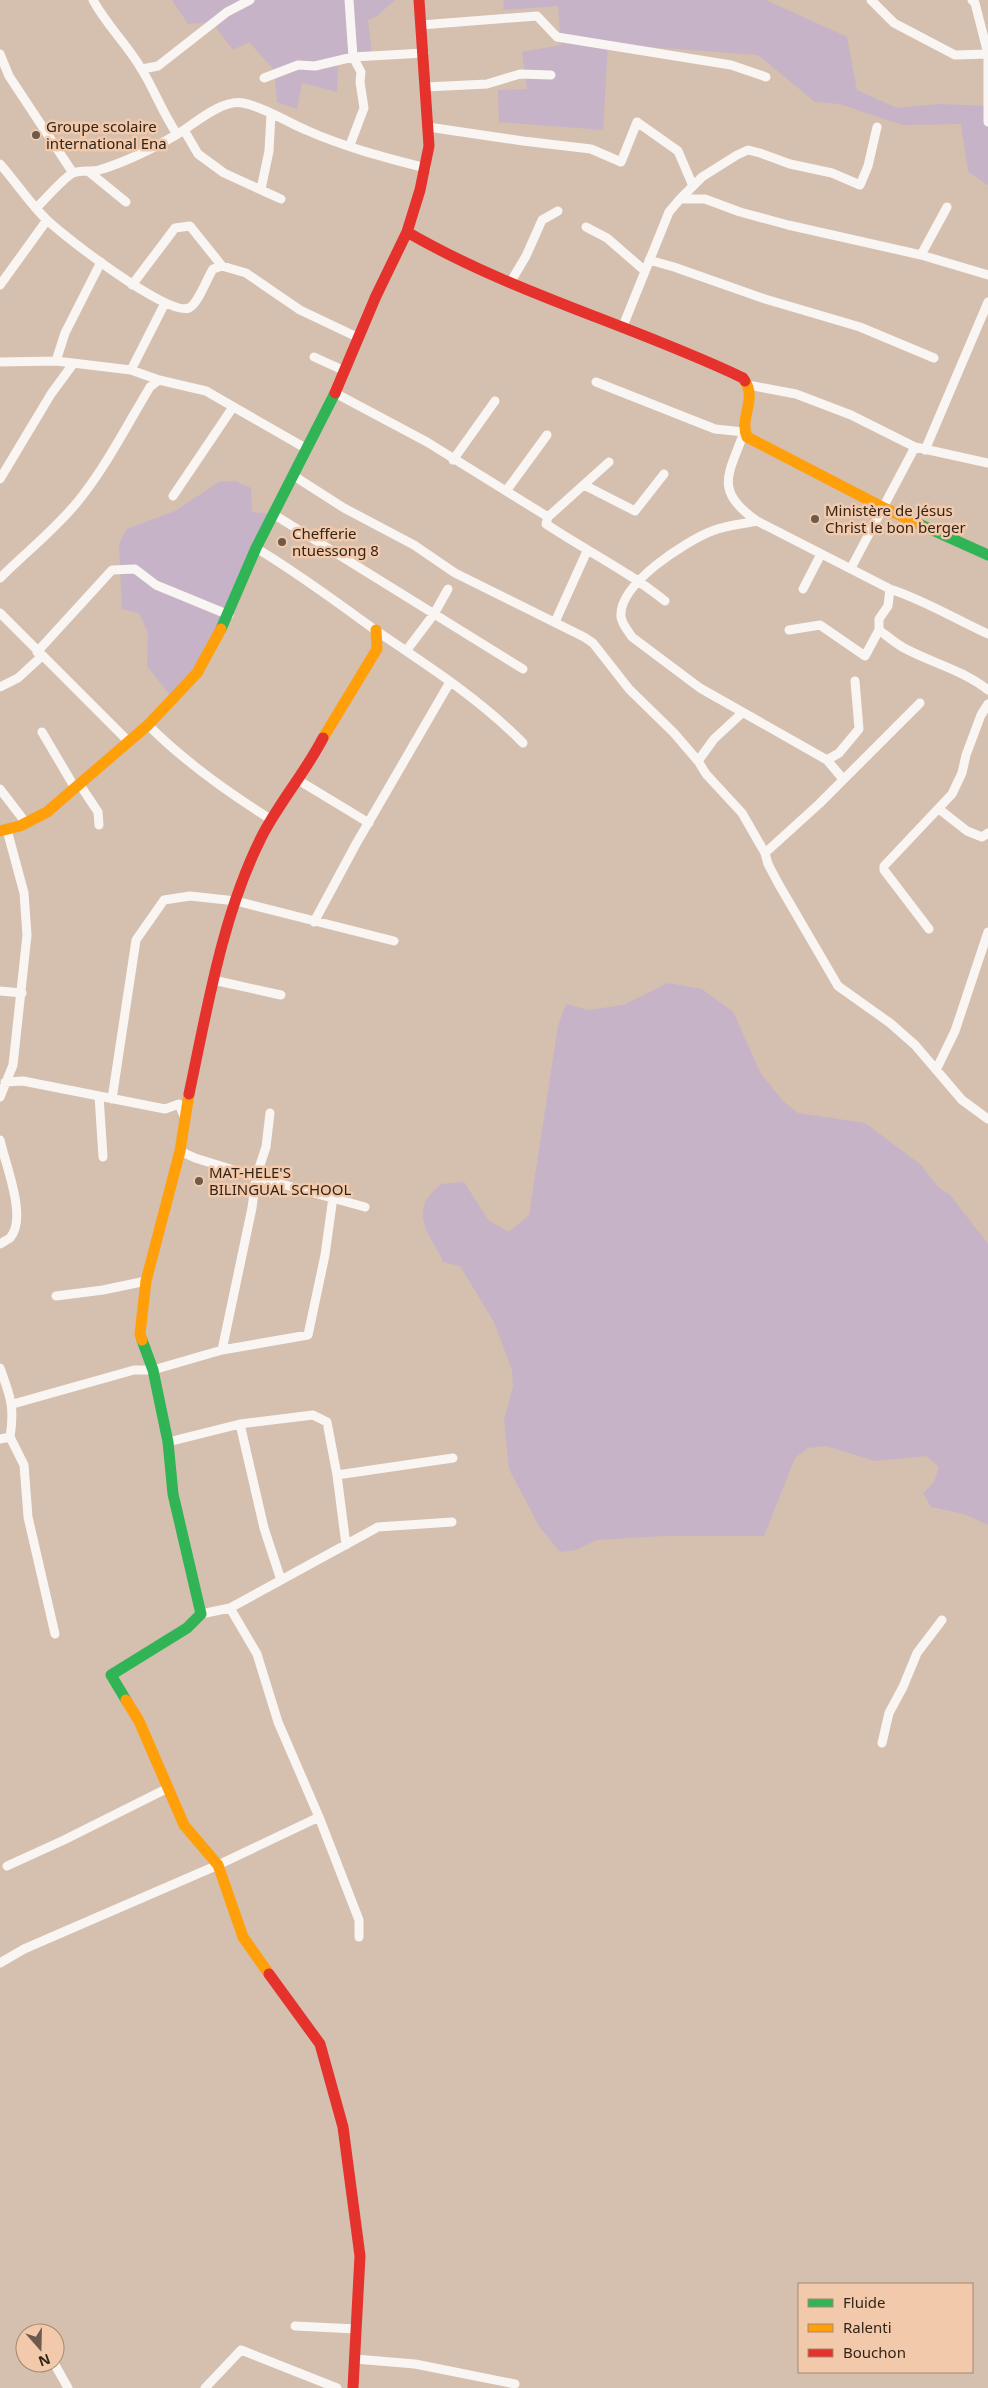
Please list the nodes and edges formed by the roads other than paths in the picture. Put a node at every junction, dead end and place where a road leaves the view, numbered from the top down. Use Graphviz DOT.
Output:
graph roads {
  1 [pos="93,0"];
  2 [pos="250,0"];
  3 [pos="349,0"];
  4 [pos="419,0"];
  5 [pos="871,0"];
  6 [pos="972,0"];
  7 [pos="421,25"];
  8 [pos="0,54"];
  9 [pos="424,54"];
  10 [pos="988,54"];
  11 [pos="353,57"];
  12 [pos="142,69"];
  13 [pos="551,75"];
  14 [pos="766,77"];
  15 [pos="264,78"];
  16 [pos="988,84"];
  17 [pos="426,87"];
  18 [pos="271,114"];
  19 [pos="988,122"];
  20 [pos="428,127"];
  21 [pos="877,127"];
  22 [pos="181,132"];
  23 [pos="350,145"];
  24 [pos="0,164"];
  25 [pos="426,168"];
  26 [pos="88,171"];
  27 [pos="73,173"];
  28 [pos="693,186"];
  29 [pos="262,189"];
  30 [pos="281,199"];
  31 [pos="680,199"];
  32 [pos="126,202"];
  33 [pos="37,207"];
  34 [pos="947,207"];
  35 [pos="558,211"];
  36 [pos="47,220"];
  37 [pos="586,227"];
  38 [pos="407,232"];
  39 [pos="921,255"];
  40 [pos="649,260"];
  41 [pos="101,262"];
  42 [pos="222,266"];
  43 [pos="4,271"];
  44 [pos="645,271"];
  45 [pos="988,275"];
  46 [pos="510,283"];
  47 [pos="0,285"];
  48 [pos="132,285"];
  49 [pos="988,302"];
  50 [pos="165,303"];
  51 [pos="623,326"];
  52 [pos="360,338"];
  53 [pos="314,356"];
  54 [pos="934,358"];
  55 [pos="56,361"];
  56 [pos="0,362"];
  57 [pos="73,364"];
  58 [pos="131,370"];
  59 [pos="345,371"];
  60 [pos="159,380"];
  61 [pos="596,382"];
  62 [pos="748,385"];
  63 [pos="335,393"];
  64 [pos="495,401"];
  65 [pos="233,407"];
  66 [pos="744,432"];
  67 [pos="546,435"];
  68 [pos="915,447"];
  69 [pos="307,450"];
  70 [pos="924,450"];
  71 [pos="453,460"];
  72 [pos="609,462"];
  73 [pos="988,463"];
  74 [pos="664,474"];
  75 [pos="294,476"];
  76 [pos="0,479"];
  77 [pos="584,485"];
  78 [pos="506,490"];
  79 [pos="173,496"];
  80 [pos="882,507"];
  81 [pos="273,514"];
  82 [pos="548,517"];
  83 [pos="757,521"];
  84 [pos="256,548"];
  85 [pos="587,551"];
  86 [pos="821,554"];
  87 [pos="988,555"];
  88 [pos="851,568"];
  89 [pos="0,578"];
  90 [pos="639,580"];
  91 [pos="448,588"];
  92 [pos="803,589"];
  93 [pos="890,589"];
  94 [pos="665,601"];
  95 [pos="0,613"];
  96 [pos="434,614"];
  97 [pos="228,615"];
  98 [pos="555,622"];
  99 [pos="376,630"];
  100 [pos="789,630"];
  101 [pos="879,630"];
  102 [pos="988,634"];
  103 [pos="406,651"];
  104 [pos="40,654"];
  105 [pos="523,669"];
  106 [pos="855,681"];
  107 [pos="450,682"];
  108 [pos="0,687"];
  109 [pos="988,690"];
  110 [pos="920,703"];
  111 [pos="988,704"];
  112 [pos="742,713"];
  113 [pos="148,725"];
  114 [pos="42,732"];
  115 [pos="129,742"];
  116 [pos="523,742"];
  117 [pos="827,760"];
  118 [pos="698,761"];
  119 [pos="843,779"];
  120 [pos="298,780"];
  121 [pos="78,786"];
  122 [pos="0,789"];
  123 [pos="939,810"];
  124 [pos="272,820"];
  125 [pos="26,823"];
  126 [pos="369,823"];
  127 [pos="99,825"];
  128 [pos="3,831"];
  129 [pos="988,833"];
  130 [pos="765,853"];
  131 [pos="236,901"];
  132 [pos="314,922"];
  133 [pos="929,930"];
  134 [pos="988,932"];
  135 [pos="394,941"];
  136 [pos="212,980"];
  137 [pos="0,990"];
  138 [pos="22,994"];
  139 [pos="281,995"];
  140 [pos="13,1065"];
  141 [pos="936,1070"];
  142 [pos="23,1081"];
  143 [pos="5,1082"];
  144 [pos="0,1096"];
  145 [pos="99,1096"];
  146 [pos="112,1099"];
  147 [pos="270,1113"];
  148 [pos="184,1117"];
  149 [pos="988,1119"];
  150 [pos="0,1140"];
  151 [pos="180,1151"];
  152 [pos="103,1157"];
  153 [pos="256,1177"];
  154 [pos="333,1196"];
  155 [pos="365,1207"];
  156 [pos="0,1244"];
  157 [pos="146,1281"];
  158 [pos="56,1296"];
  159 [pos="222,1350"];
  160 [pos="0,1368"];
  161 [pos="153,1370"];
  162 [pos="13,1404"];
  163 [pos="240,1424"];
  164 [pos="10,1437"];
  165 [pos="0,1439"];
  166 [pos="168,1442"];
  167 [pos="453,1458"];
  168 [pos="337,1475"];
  169 [pos="452,1522"];
  170 [pos="346,1545"];
  171 [pos="281,1580"];
  172 [pos="230,1608"];
  173 [pos="201,1614"];
  174 [pos="942,1620"];
  175 [pos="55,1634"];
  176 [pos="882,1743"];
  177 [pos="166,1789"];
  178 [pos="319,1816"];
  179 [pos="7,1866"];
  180 [pos="218,1866"];
  181 [pos="359,1937"];
  182 [pos="0,1963"];
  183 [pos="295,2326"];
  184 [pos="356,2329"];
  185 [pos="354,2359"];
  186 [pos="60,2373"];
  187 [pos="515,2384"];
  188 [pos="68,2388"];
  189 [pos="206,2388"];
  190 [pos="337,2388"];
  191 [pos="353,2388"];
  1 -- 12 [label="street"];
  2 -- 12 [label="street"];
  3 -- 11 [label="street"];
  4 -- 7 [label="street"];
  5 -- 10 [label="street"];
  6 -- 10 [label="street"];
  7 -- 9 [label="street"];
  7 -- 14 [label="street"];
  8 -- 27 [label="street"];
  9 -- 11 [label="street"];
  9 -- 17 [label="street"];
  10 -- 16 [label="street"];
  11 -- 15 [label="street"];
  11 -- 23 [label="street"];
  12 -- 22 [label="street"];
  13 -- 17 [label="street"];
  16 -- 19 [label="street"];
  17 -- 20 [label="street"];
  18 -- 22 [label="street"];
  18 -- 23 [label="street"];
  18 -- 29 [label="street"];
  20 -- 25 [label="street"];
  20 -- 28 [label="street"];
  21 -- 28 [label="street"];
  22 -- 26 [label="street"];
  22 -- 29 [label="street"];
  23 -- 25 [label="street"];
  24 -- 33 [label="street"];
  25 -- 38 [label="street"];
  26 -- 27 [label="street"];
  26 -- 32 [label="street"];
  27 -- 33 [label="street"];
  28 -- 31 [label="street"];
  29 -- 30 [label="street"];
  31 -- 39 [label="street"];
  31 -- 40 [label="street"];
  33 -- 36 [label="street"];
  34 -- 39 [label="street"];
  35 -- 46 [label="street"];
  36 -- 41 [label="street"];
  36 -- 43 [label="street"];
  37 -- 44 [label="street"];
  38 -- 46 [label="street"];
  38 -- 52 [label="street"];
  39 -- 45 [label="street"];
  40 -- 44 [label="street"];
  40 -- 54 [label="street"];
  41 -- 48 [label="street"];
  41 -- 55 [label="street"];
  42 -- 48 [label="street"];
  42 -- 50 [label="street"];
  42 -- 52 [label="street"];
  43 -- 47 [label="street"];
  44 -- 51 [label="street"];
  46 -- 51 [label="street"];
  48 -- 50 [label="street"];
  49 -- 70 [label="street"];
  50 -- 58 [label="street"];
  51 -- 62 [label="street"];
  52 -- 59 [label="street"];
  53 -- 59 [label="street"];
  55 -- 56 [label="street"];
  55 -- 57 [label="street"];
  57 -- 58 [label="street"];
  57 -- 76 [label="street"];
  58 -- 60 [label="street"];
  59 -- 63 [label="street"];
  60 -- 65 [label="street"];
  60 -- 89 [label="street"];
  61 -- 66 [label="street"];
  62 -- 66 [label="street"];
  62 -- 68 [label="street"];
  63 -- 69 [label="street"];
  63 -- 71 [label="street"];
  64 -- 71 [label="street"];
  65 -- 69 [label="street"];
  65 -- 79 [label="street"];
  66 -- 80 [label="street"];
  66 -- 83 [label="street"];
  67 -- 78 [label="street"];
  68 -- 70 [label="street"];
  68 -- 80 [label="street"];
  69 -- 75 [label="street"];
  70 -- 73 [label="street"];
  71 -- 78 [label="street"];
  72 -- 77 [label="street"];
  74 -- 77 [label="street"];
  75 -- 81 [label="street"];
  75 -- 98 [label="street"];
  77 -- 82 [label="street"];
  78 -- 82 [label="street"];
  80 -- 87 [label="street"];
  80 -- 88 [label="street"];
  81 -- 84 [label="street"];
  81 -- 96 [label="street"];
  82 -- 85 [label="street"];
  83 -- 86 [label="street"];
  83 -- 90 [label="street"];
  84 -- 97 [label="street"];
  84 -- 99 [label="street"];
  85 -- 90 [label="street"];
  85 -- 98 [label="street"];
  86 -- 88 [label="street"];
  86 -- 92 [label="street"];
  88 -- 93 [label="street"];
  90 -- 94 [label="street"];
  90 -- 112 [label="street"];
  91 -- 96 [label="street"];
  93 -- 101 [label="street"];
  93 -- 102 [label="street"];
  95 -- 104 [label="street"];
  96 -- 103 [label="street"];
  96 -- 105 [label="street"];
  97 -- 104 [label="street"];
  97 -- 113 [label="street"];
  98 -- 118 [label="street"];
  99 -- 103 [label="street"];
  99 -- 120 [label="street"];
  100 -- 101 [label="street"];
  101 -- 109 [label="street"];
  103 -- 107 [label="street"];
  104 -- 108 [label="street"];
  104 -- 115 [label="street"];
  106 -- 117 [label="street"];
  107 -- 116 [label="street"];
  107 -- 126 [label="street"];
  110 -- 119 [label="street"];
  111 -- 123 [label="street"];
  112 -- 117 [label="street"];
  112 -- 118 [label="street"];
  113 -- 115 [label="street"];
  113 -- 124 [label="street"];
  114 -- 121 [label="street"];
  115 -- 121 [label="street"];
  117 -- 119 [label="street"];
  118 -- 130 [label="street"];
  119 -- 130 [label="street"];
  120 -- 124 [label="street"];
  120 -- 126 [label="street"];
  121 -- 125 [label="street"];
  121 -- 127 [label="street"];
  122 -- 125 [label="street"];
  123 -- 129 [label="street"];
  123 -- 133 [label="street"];
  124 -- 131 [label="street"];
  125 -- 128 [label="street"];
  126 -- 132 [label="street"];
  128 -- 138 [label="street"];
  130 -- 141 [label="street"];
  131 -- 132 [label="street"];
  131 -- 136 [label="street"];
  131 -- 146 [label="street"];
  132 -- 135 [label="street"];
  134 -- 141 [label="street"];
  136 -- 139 [label="street"];
  136 -- 148 [label="street"];
  137 -- 138 [label="street"];
  138 -- 140 [label="street"];
  140 -- 142 [label="street"];
  140 -- 143 [label="street"];
  141 -- 149 [label="street"];
  142 -- 143 [label="street"];
  142 -- 145 [label="street"];
  143 -- 144 [label="street"];
  145 -- 146 [label="street"];
  145 -- 152 [label="street"];
  146 -- 148 [label="street"];
  147 -- 153 [label="street"];
  148 -- 151 [label="street"];
  150 -- 156 [label="street"];
  151 -- 153 [label="street"];
  151 -- 157 [label="street"];
  153 -- 154 [label="street"];
  153 -- 159 [label="street"];
  154 -- 155 [label="street"];
  154 -- 159 [label="street"];
  157 -- 158 [label="street"];
  157 -- 161 [label="street"];
  159 -- 161 [label="street"];
  160 -- 162 [label="street"];
  161 -- 162 [label="street"];
  161 -- 166 [label="street"];
  162 -- 164 [label="street"];
  163 -- 166 [label="street"];
  163 -- 168 [label="street"];
  163 -- 171 [label="street"];
  164 -- 165 [label="street"];
  164 -- 175 [label="street"];
  166 -- 173 [label="street"];
  167 -- 168 [label="street"];
  168 -- 170 [label="street"];
  169 -- 170 [label="street"];
  170 -- 171 [label="street"];
  171 -- 172 [label="street"];
  172 -- 173 [label="street"];
  172 -- 178 [label="street"];
  173 -- 177 [label="street"];
  174 -- 176 [label="street"];
  177 -- 179 [label="street"];
  177 -- 180 [label="street"];
  178 -- 180 [label="street"];
  178 -- 181 [label="street"];
  180 -- 182 [label="street"];
  180 -- 184 [label="street"];
  183 -- 184 [label="street"];
  184 -- 185 [label="street"];
  185 -- 187 [label="street"];
  185 -- 191 [label="street"];
  186 -- 188 [label="street"];
  189 -- 190 [label="street"];
}
